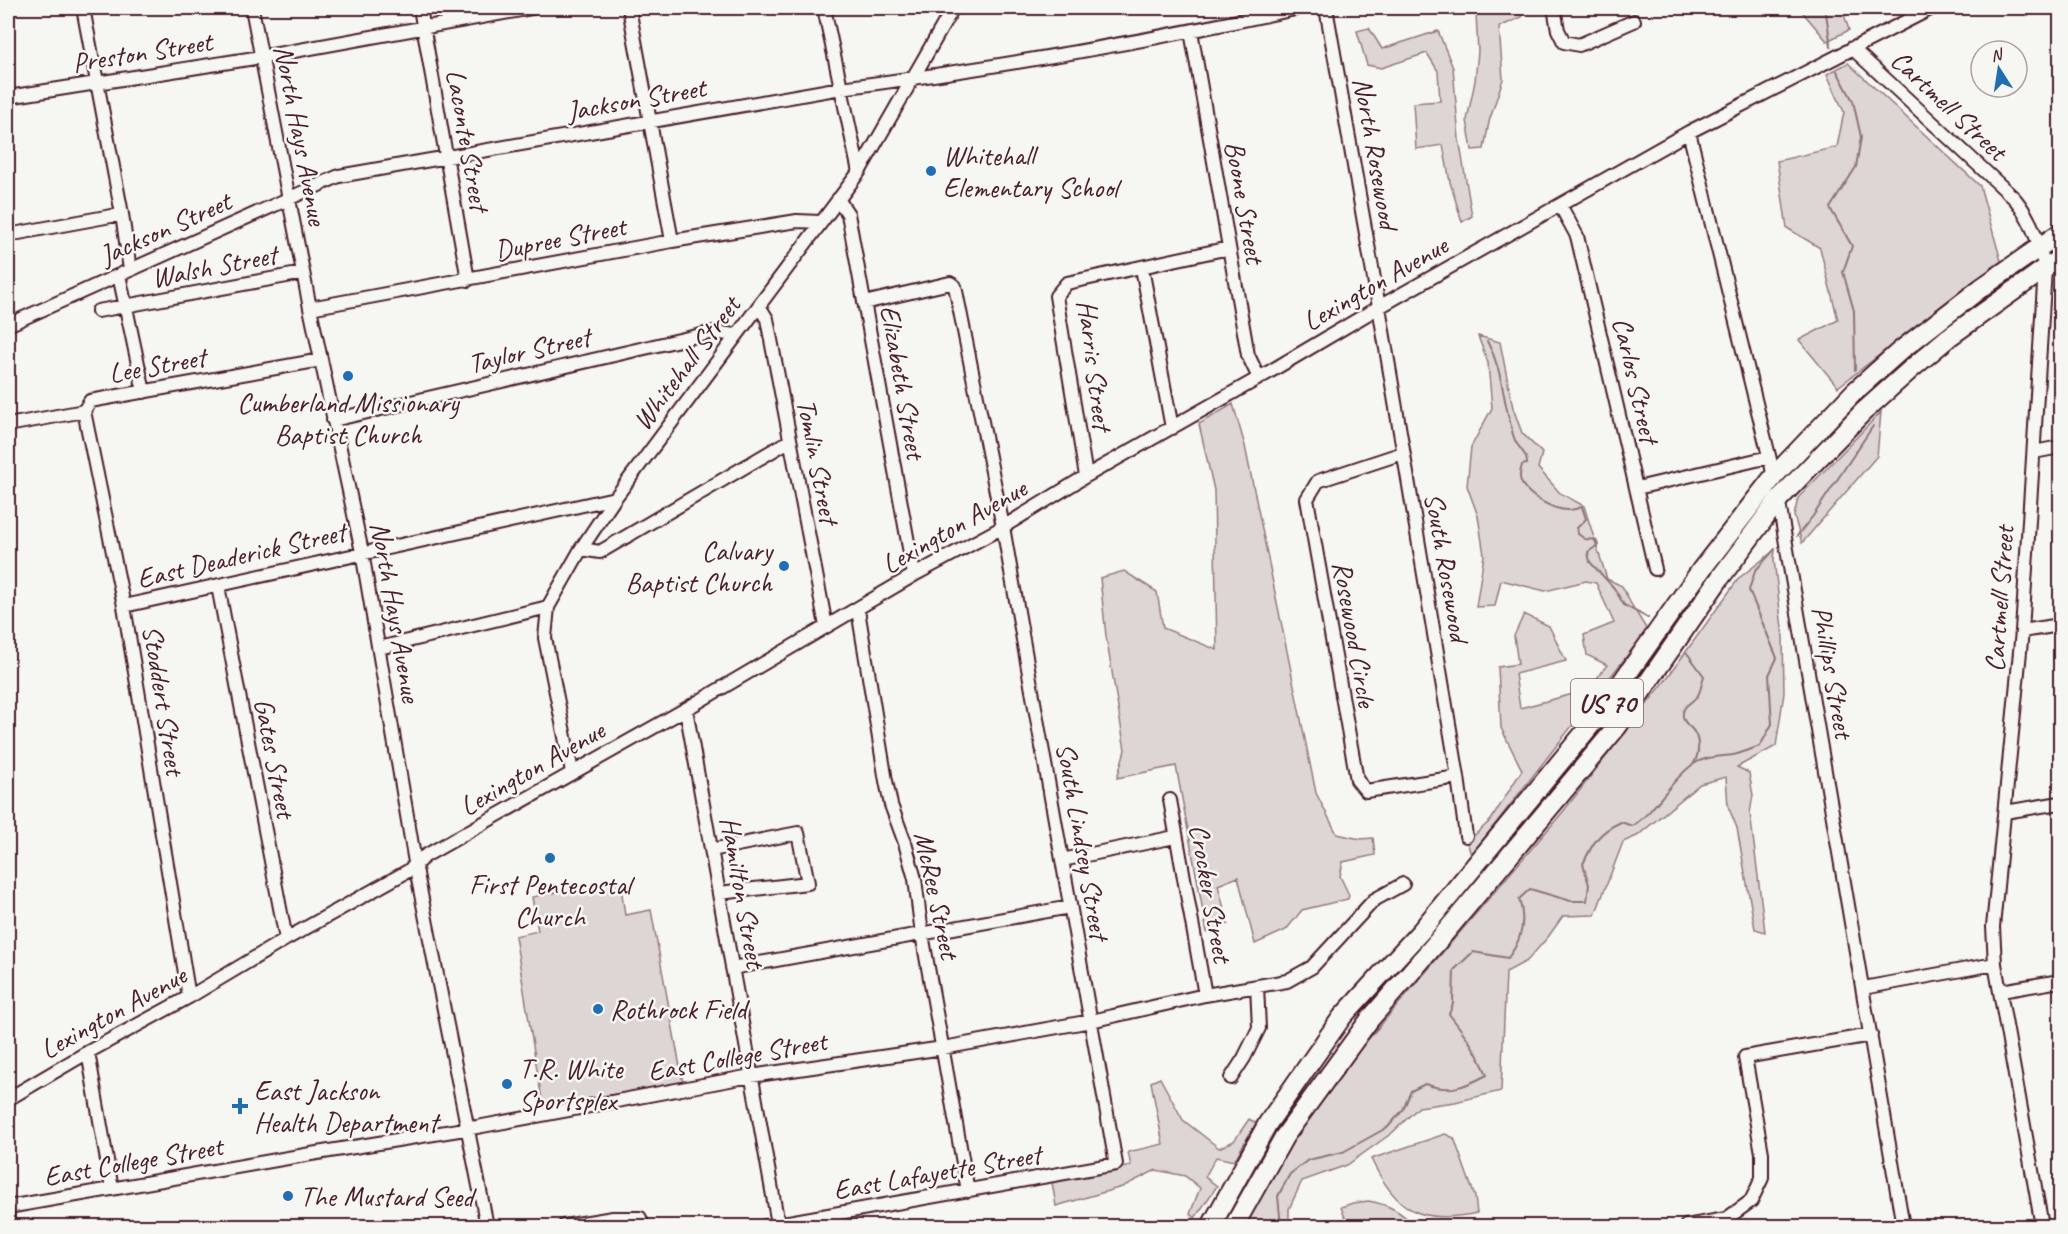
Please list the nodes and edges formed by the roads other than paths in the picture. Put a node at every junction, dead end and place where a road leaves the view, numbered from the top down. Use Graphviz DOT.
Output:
graph roads {
  1 [pos="83,8"];
  2 [pos="252,8"];
  3 [pos="420,8"];
  4 [pos="532,8"];
  5 [pos="629,8"];
  6 [pos="824,8"];
  7 [pos="953,8"];
  8 [pos="1300,8"];
  9 [pos="1326,8"];
  10 [pos="1554,8"];
  11 [pos="1932,8"];
  12 [pos="1634,21"];
  13 [pos="424,27"];
  14 [pos="1191,31"];
  15 [pos="1852,48"];
  16 [pos="261,57"];
  17 [pos="914,79"];
  18 [pos="98,84"];
  19 [pos="841,88"];
  20 [pos="8,97"];
  21 [pos="650,121"];
  22 [pos="1689,132"];
  23 [pos="446,157"];
  24 [pos="859,172"];
  25 [pos="290,199"];
  26 [pos="838,199"];
  27 [pos="1560,205"];
  28 [pos="122,214"];
  29 [pos="820,222"];
  30 [pos="2061,233"];
  31 [pos="8,235"];
  32 [pos="672,242"];
  33 [pos="2040,247"];
  34 [pos="1229,249"];
  35 [pos="2061,258"];
  36 [pos="1142,268"];
  37 [pos="2045,269"];
  38 [pos="124,272"];
  39 [pos="303,273"];
  40 [pos="468,280"];
  41 [pos="864,303"];
  42 [pos="127,306"];
  43 [pos="759,306"];
  44 [pos="1379,307"];
  45 [pos="310,309"];
  46 [pos="98,311"];
  47 [pos="8,325"];
  48 [pos="735,335"];
  49 [pos="321,360"];
  50 [pos="1259,378"];
  51 [pos="144,392"];
  52 [pos="84,411"];
  53 [pos="333,420"];
  54 [pos="8,425"];
  55 [pos="1172,428"];
  56 [pos="789,441"];
  57 [pos="2061,447"];
  58 [pos="2034,452"];
  59 [pos="1403,453"];
  60 [pos="1769,457"];
  61 [pos="1086,476"];
  62 [pos="1773,476"];
  63 [pos="1637,488"];
  64 [pos="615,498"];
  65 [pos="1779,499"];
  66 [pos="1003,527"];
  67 [pos="581,549"];
  68 [pos="362,552"];
  69 [pos="1655,569"];
  70 [pos="914,575"];
  71 [pos="218,586"];
  72 [pos="124,606"];
  73 [pos="548,607"];
  74 [pos="858,610"];
  75 [pos="2061,625"];
  76 [pos="826,626"];
  77 [pos="2022,631"];
  78 [pos="379,648"];
  79 [pos="686,709"];
  80 [pos="572,772"];
  81 [pos="1458,777"];
  82 [pos="1170,800"];
  83 [pos="2061,803"];
  84 [pos="2005,812"];
  85 [pos="1466,836"];
  86 [pos="1175,837"];
  87 [pos="711,850"];
  88 [pos="1062,860"];
  89 [pos="416,865"];
  90 [pos="1403,884"];
  91 [pos="718,893"];
  92 [pos="1070,907"];
  93 [pos="922,934"];
  94 [pos="286,939"];
  95 [pos="1995,964"];
  96 [pos="732,968"];
  97 [pos="2061,981"];
  98 [pos="1257,986"];
  99 [pos="1863,988"];
  100 [pos="2001,991"];
  101 [pos="1205,995"];
  102 [pos="189,997"];
  103 [pos="1091,1021"];
  104 [pos="1871,1035"];
  105 [pos="943,1048"];
  106 [pos="88,1052"];
  107 [pos="751,1076"];
  108 [pos="1231,1078"];
  109 [pos="8,1099"];
  110 [pos="468,1128"];
  111 [pos="1116,1164"];
  112 [pos="112,1189"];
  113 [pos="968,1191"];
  114 [pos="8,1207"];
  115 [pos="838,1220"];
  116 [pos="772,1226"];
  117 [pos="487,1227"];
  118 [pos="564,1227"];
  119 [pos="643,1227"];
  120 [pos="1210,1227"];
  121 [pos="1234,1227"];
  122 [pos="1686,1227"];
  123 [pos="1903,1227"];
  124 [pos="2042,1227"];
  1 -- 18 [label="street"];
  2 -- 16 [label="street, North Hays Avenue"];
  3 -- 13 [label="street, Laconte Street"];
  4 -- 13 [label="street, Preston Street"];
  5 -- 21 [label="street"];
  6 -- 19 [label="street"];
  7 -- 17 [label="street, Whitehall Street"];
  8 -- 14 [label="street, Jackson Street"];
  9 -- 44 [label="street, North Rosewood"];
  10 -- 12 [label="street"];
  11 -- 15 [label="street, Lexington Avenue"];
  13 -- 16 [label="street, Preston Street"];
  13 -- 23 [label="street, Laconte Street"];
  14 -- 17 [label="street, Jackson Street"];
  14 -- 34 [label="street, Boone Street"];
  15 -- 22 [label="street, Lexington Avenue"];
  15 -- 33 [label="street, Cartmell Street"];
  16 -- 18 [label="street, Preston Street"];
  16 -- 25 [label="street, North Hays Avenue"];
  17 -- 19 [label="street, Jackson Street"];
  17 -- 24 [label="street, Whitehall Street"];
  18 -- 20 [label="street, Preston Street"];
  18 -- 28 [label="street"];
  19 -- 21 [label="street, Jackson Street"];
  19 -- 24 [label="street"];
  21 -- 23 [label="street, Jackson Street"];
  21 -- 32 [label="street"];
  22 -- 27 [label="street, Lexington Avenue"];
  22 -- 60 [label="street, Phillips Street"];
  23 -- 25 [label="street, Jackson Street"];
  23 -- 40 [label="street, Laconte Street"];
  24 -- 26 [label="street, Whitehall Street"];
  25 -- 38 [label="street, Jackson Street"];
  25 -- 39 [label="street, North Hays Avenue"];
  26 -- 29 [label="street, Whitehall Street"];
  26 -- 41 [label="street, Elizabeth Street"];
  27 -- 44 [label="street, Lexington Avenue"];
  27 -- 63 [label="street, Carlos Street"];
  28 -- 31 [label="street"];
  28 -- 38 [label="street"];
  29 -- 32 [label="street, Dupree Street"];
  29 -- 43 [label="street, Whitehall Street"];
  30 -- 33 [label="highway, US 70"];
  32 -- 40 [label="street, Dupree Street"];
  33 -- 37 [label="street, Cartmell Street"];
  33 -- 62 [label="highway, US 70"];
  34 -- 36 [label="street, Harris Street"];
  34 -- 50 [label="street, Boone Street"];
  35 -- 37 [label="highway, US 70"];
  36 -- 55 [label="street"];
  36 -- 61 [label="street, Harris Street"];
  37 -- 58 [label="street, Cartmell Street"];
  37 -- 65 [label="highway, US 70"];
  38 -- 42 [label="street"];
  38 -- 47 [label="street, Jackson Street"];
  39 -- 42 [label="street, Walsh Street"];
  39 -- 45 [label="street, North Hays Avenue"];
  40 -- 45 [label="street, Dupree Street"];
  41 -- 66 [label="street, South Lindsey Street"];
  41 -- 70 [label="street, Elizabeth Street"];
  42 -- 46 [label="street, Walsh Street"];
  42 -- 51 [label="street"];
  43 -- 48 [label="street, Whitehall Street"];
  43 -- 56 [label="street, Tomlin Street"];
  44 -- 50 [label="street, Lexington Avenue"];
  44 -- 59 [label="street, South Rosewood"];
  45 -- 49 [label="street, North Hays Avenue"];
  48 -- 53 [label="street, Taylor Street"];
  48 -- 64 [label="street, Whitehall Street"];
  49 -- 51 [label="street, Lee Street"];
  49 -- 53 [label="street, North Hays Avenue"];
  50 -- 55 [label="street, Lexington Avenue"];
  51 -- 52 [label="street, Lee Street"];
  52 -- 54 [label="street, Lee Street"];
  52 -- 72 [label="street, Stoddert Street"];
  53 -- 68 [label="street, North Hays Avenue"];
  55 -- 61 [label="street, Lexington Avenue"];
  56 -- 67 [label="street"];
  56 -- 76 [label="street, Tomlin Street"];
  57 -- 58 [label="street"];
  58 -- 77 [label="street, Cartmell Street"];
  59 -- 81 [label="street, South Rosewood"];
  59 -- 81 [label="street, Rosewood Circle"];
  60 -- 62 [label="street, Phillips Street"];
  60 -- 63 [label="street"];
  61 -- 66 [label="street, Lexington Avenue"];
  62 -- 65 [label="street, Phillips Street"];
  62 -- 120 [label="highway, US 70"];
  63 -- 69 [label="street, Carlos Street"];
  64 -- 67 [label="street, Whitehall Street"];
  64 -- 68 [label="street, East Deaderick Street"];
  65 -- 99 [label="street, Phillips Street"];
  65 -- 121 [label="highway, US 70"];
  66 -- 70 [label="street, Lexington Avenue"];
  66 -- 88 [label="street, South Lindsey Street"];
  67 -- 73 [label="street, Whitehall Street"];
  68 -- 71 [label="street, East Deaderick Street"];
  68 -- 78 [label="street, North Hays Avenue"];
  70 -- 74 [label="street, Lexington Avenue"];
  71 -- 72 [label="street, East Deaderick Street"];
  71 -- 94 [label="street, Gates Street"];
  72 -- 102 [label="street, Stoddert Street"];
  73 -- 78 [label="street"];
  73 -- 80 [label="street, Whitehall Street"];
  74 -- 76 [label="street, Lexington Avenue"];
  74 -- 93 [label="street, McRee Street"];
  75 -- 77 [label="street"];
  76 -- 79 [label="street, Lexington Avenue"];
  77 -- 84 [label="street, Cartmell Street"];
  78 -- 89 [label="street, North Hays Avenue"];
  79 -- 80 [label="street, Lexington Avenue"];
  79 -- 87 [label="street, Hamilton Street"];
  80 -- 89 [label="street, Lexington Avenue"];
  81 -- 85 [label="street, South Rosewood"];
  82 -- 86 [label="street, Crocker Street"];
  83 -- 84 [label="street"];
  84 -- 95 [label="street, Cartmell Street"];
  86 -- 88 [label="street"];
  86 -- 101 [label="street, Crocker Street"];
  87 -- 91 [label="street, Hamilton Street"];
  87 -- 91 [label="street"];
  88 -- 92 [label="street, South Lindsey Street"];
  89 -- 94 [label="street, Lexington Avenue"];
  89 -- 110 [label="street, North Hays Avenue"];
  90 -- 98 [label="street, East College Street"];
  91 -- 96 [label="street, Hamilton Street"];
  92 -- 93 [label="street"];
  92 -- 103 [label="street, South Lindsey Street"];
  93 -- 96 [label="street"];
  93 -- 105 [label="street, McRee Street"];
  94 -- 102 [label="street, Lexington Avenue"];
  95 -- 99 [label="street"];
  95 -- 100 [label="street, Cartmell Street"];
  96 -- 107 [label="street, Hamilton Street"];
  97 -- 100 [label="street"];
  98 -- 101 [label="street, East College Street"];
  98 -- 108 [label="street"];
  99 -- 104 [label="street, Phillips Street"];
  100 -- 124 [label="street, Cartmell Street"];
  101 -- 103 [label="street, East College Street"];
  102 -- 106 [label="street, Lexington Avenue"];
  103 -- 105 [label="street, East College Street"];
  103 -- 111 [label="street, South Lindsey Street"];
  104 -- 122 [label="street"];
  104 -- 123 [label="street, Phillips Street"];
  105 -- 107 [label="street, East College Street"];
  105 -- 113 [label="street, McRee Street"];
  106 -- 109 [label="street, Lexington Avenue"];
  106 -- 112 [label="street"];
  107 -- 110 [label="street, East College Street"];
  107 -- 116 [label="street, Hamilton Street"];
  110 -- 112 [label="street, East College Street"];
  110 -- 117 [label="street, North Hays Avenue"];
  111 -- 113 [label="street, East Lafayette Street"];
  112 -- 114 [label="street, East College Street"];
  113 -- 115 [label="street, East Lafayette Street"];
  115 -- 116 [label="street, East Lafayette Street"];
  118 -- 119 [label="street"];
}
